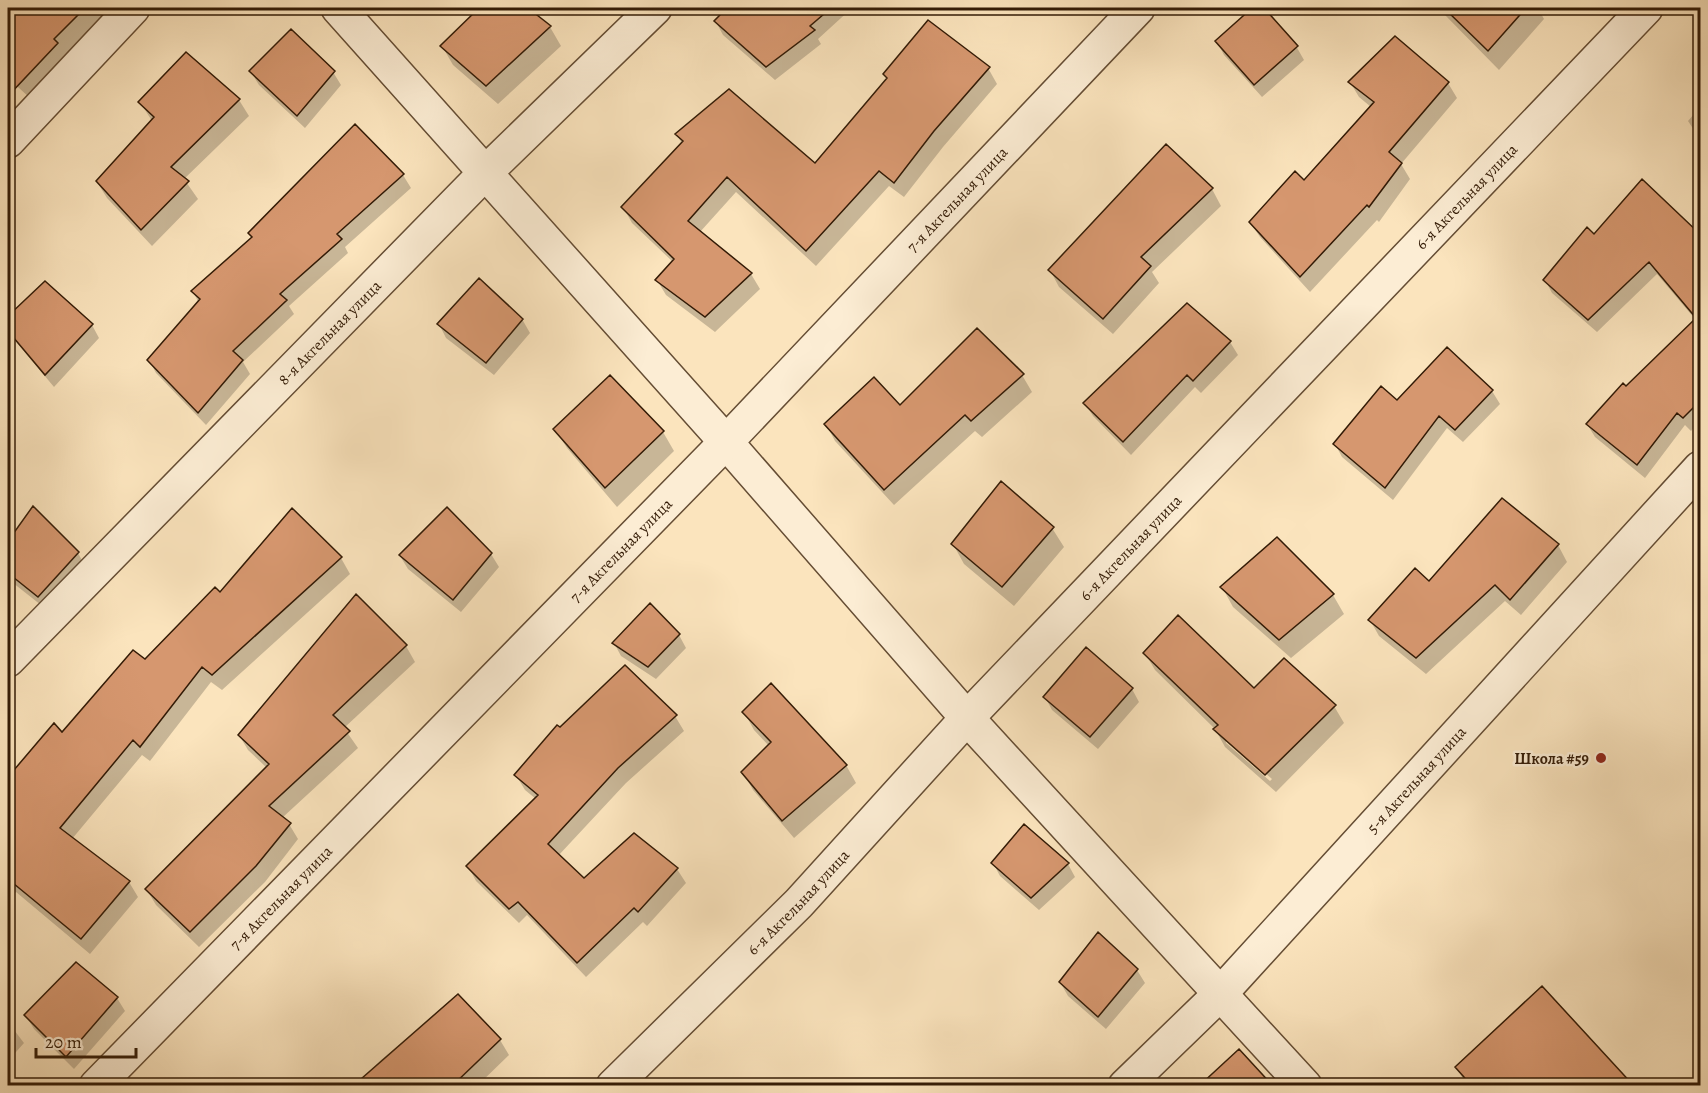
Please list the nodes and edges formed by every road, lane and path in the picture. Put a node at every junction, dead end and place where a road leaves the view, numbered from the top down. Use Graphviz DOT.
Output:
graph roads {
  1 [pos="133,8"];
  2 [pos="338,8"];
  3 [pos="655,8"];
  4 [pos="1138,8"];
  5 [pos="1646,8"];
  6 [pos="8,141"];
  7 [pos="486,172"];
  8 [pos="726,442"];
  9 [pos="1701,468"];
  10 [pos="8,660"];
  11 [pos="967,718"];
  12 [pos="1221,993"];
  13 [pos="96,1086"];
  14 [pos="613,1086"];
  15 [pos="1125,1086"];
  16 [pos="1305,1086"];
  1 -- 6 [label="street"];
  2 -- 7 [label="street"];
  3 -- 7 [label="street, 8-я Акгельная улица"];
  4 -- 8 [label="street, 7-я Акгельная улица"];
  5 -- 11 [label="street, 6-я Акгельная улица"];
  7 -- 8 [label="street"];
  7 -- 10 [label="street, 8-я Акгельная улица"];
  8 -- 11 [label="street"];
  8 -- 13 [label="street, 7-я Акгельная улица"];
  9 -- 12 [label="street, 5-я Акгельная улица"];
  11 -- 12 [label="street"];
  11 -- 14 [label="street, 6-я Акгельная улица"];
  12 -- 15 [label="street, 5-я Акгельная улица"];
  12 -- 16 [label="street"];
}
